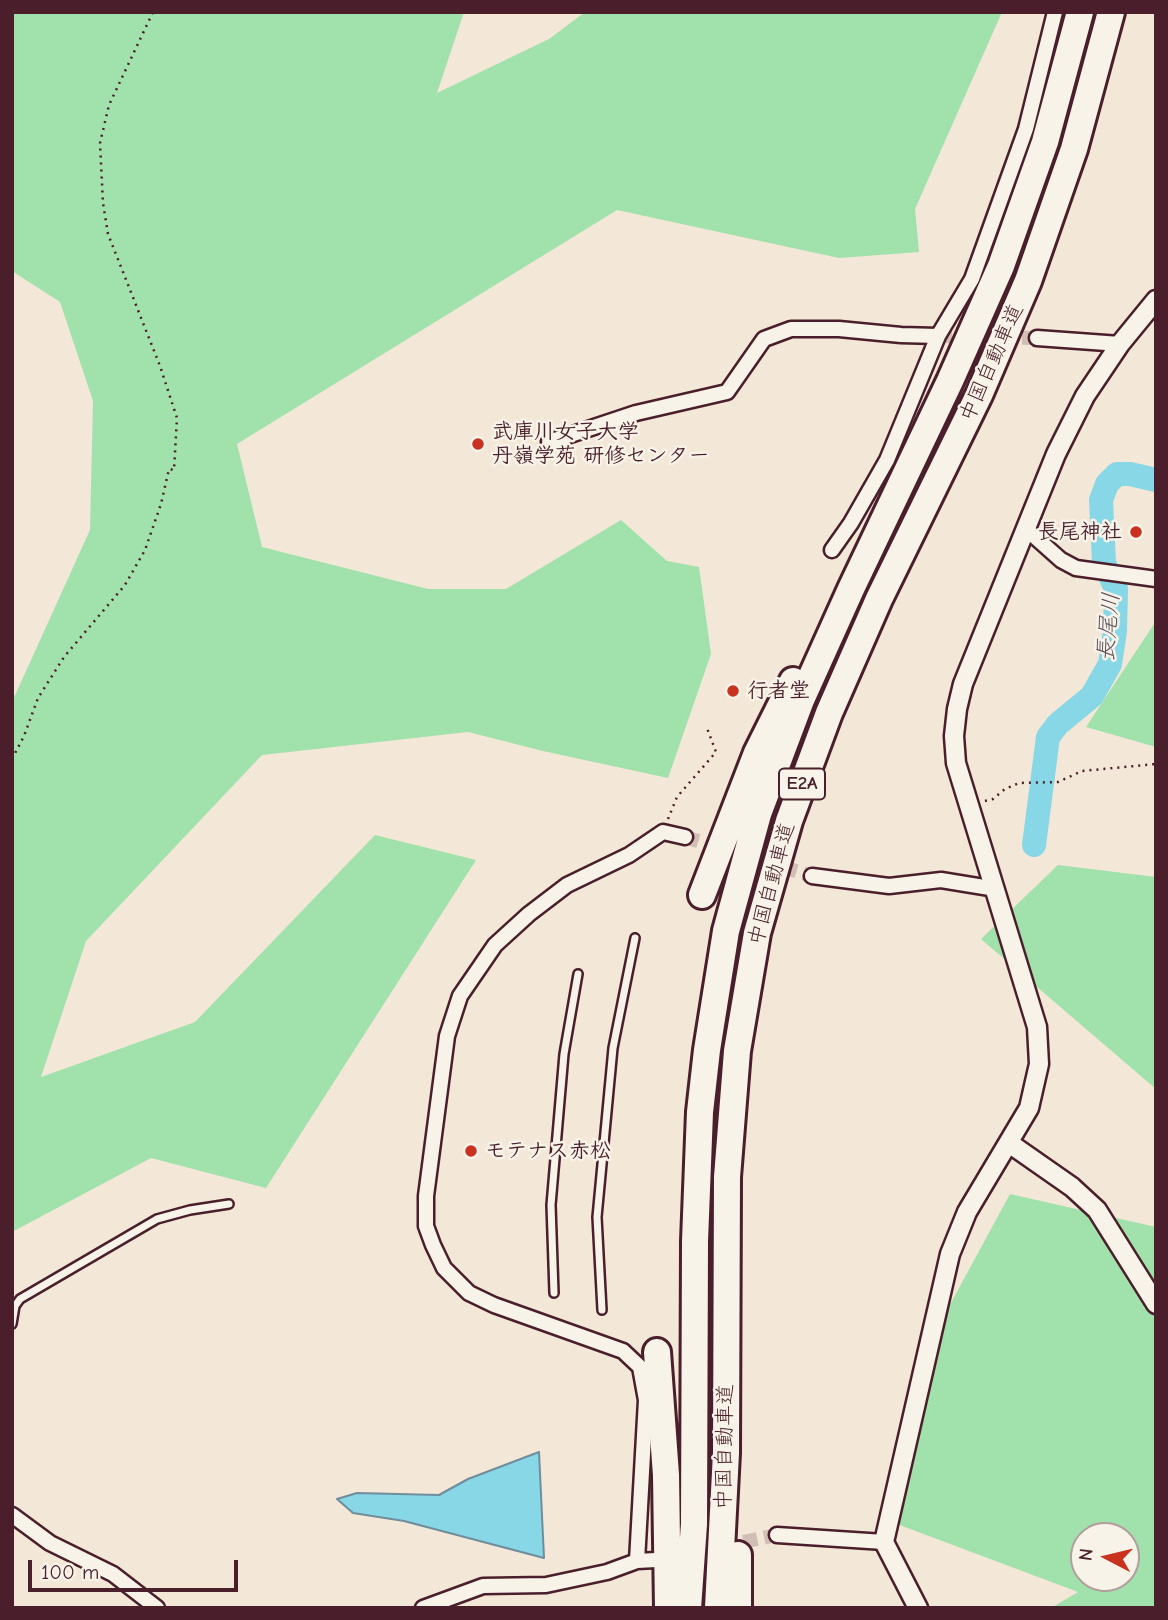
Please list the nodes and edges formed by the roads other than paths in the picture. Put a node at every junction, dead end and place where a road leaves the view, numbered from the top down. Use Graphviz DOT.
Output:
graph roads {
  1 [pos="1055,12"];
  2 [pos="1080,12"];
  3 [pos="1111,12"];
  4 [pos="1156,300"];
  5 [pos="938,336"];
  6 [pos="1037,338"];
  7 [pos="1121,344"];
  8 [pos="548,442"];
  9 [pos="880,527"];
  10 [pos="1026,528"];
  11 [pos="831,550"];
  12 [pos="1156,579"];
  13 [pos="685,837"];
  14 [pos="811,876"];
  15 [pos="996,889"];
  16 [pos="702,895"];
  17 [pos="635,938"];
  18 [pos="578,974"];
  19 [pos="1009,1143"];
  20 [pos="229,1203"];
  21 [pos="554,1293"];
  22 [pos="1156,1304"];
  23 [pos="602,1310"];
  24 [pos="726,1312"];
  25 [pos="12,1324"];
  26 [pos="657,1352"];
  27 [pos="12,1515"];
  28 [pos="777,1535"];
  29 [pos="884,1542"];
  30 [pos="656,1560"];
  31 [pos="637,1561"];
  32 [pos="157,1608"];
  33 [pos="423,1608"];
  34 [pos="668,1608"];
  35 [pos="688,1608"];
  36 [pos="718,1608"];
  37 [pos="738,1608"];
  38 [pos="918,1608"];
  1 -- 5 [label="street"];
  2 -- 9 [label="highway, 中国自動車道 / E2A"];
  3 -- 24 [label="highway, 中国自動車道 / E2A"];
  4 -- 7 [label="street"];
  5 -- 8 [label="street"];
  5 -- 11 [label="street"];
  6 -- 7 [label="street"];
  7 -- 10 [label="street"];
  9 -- 16 [label="highway"];
  9 -- 35 [label="highway, 中国自動車道 / E2A"];
  10 -- 12 [label="street"];
  10 -- 15 [label="street"];
  13 -- 31 [label="street"];
  14 -- 15 [label="street"];
  15 -- 19 [label="street"];
  17 -- 23 [label="lane"];
  18 -- 21 [label="lane"];
  19 -- 22 [label="street"];
  19 -- 29 [label="street"];
  20 -- 25 [label="lane"];
  24 -- 36 [label="highway, 中国自動車道 / E2A"];
  24 -- 37 [label="highway"];
  26 -- 34 [label="highway"];
  27 -- 32 [label="street"];
  28 -- 29 [label="street"];
  29 -- 38 [label="street"];
  30 -- 31 [label="street"];
  31 -- 33 [label="street"];
}
